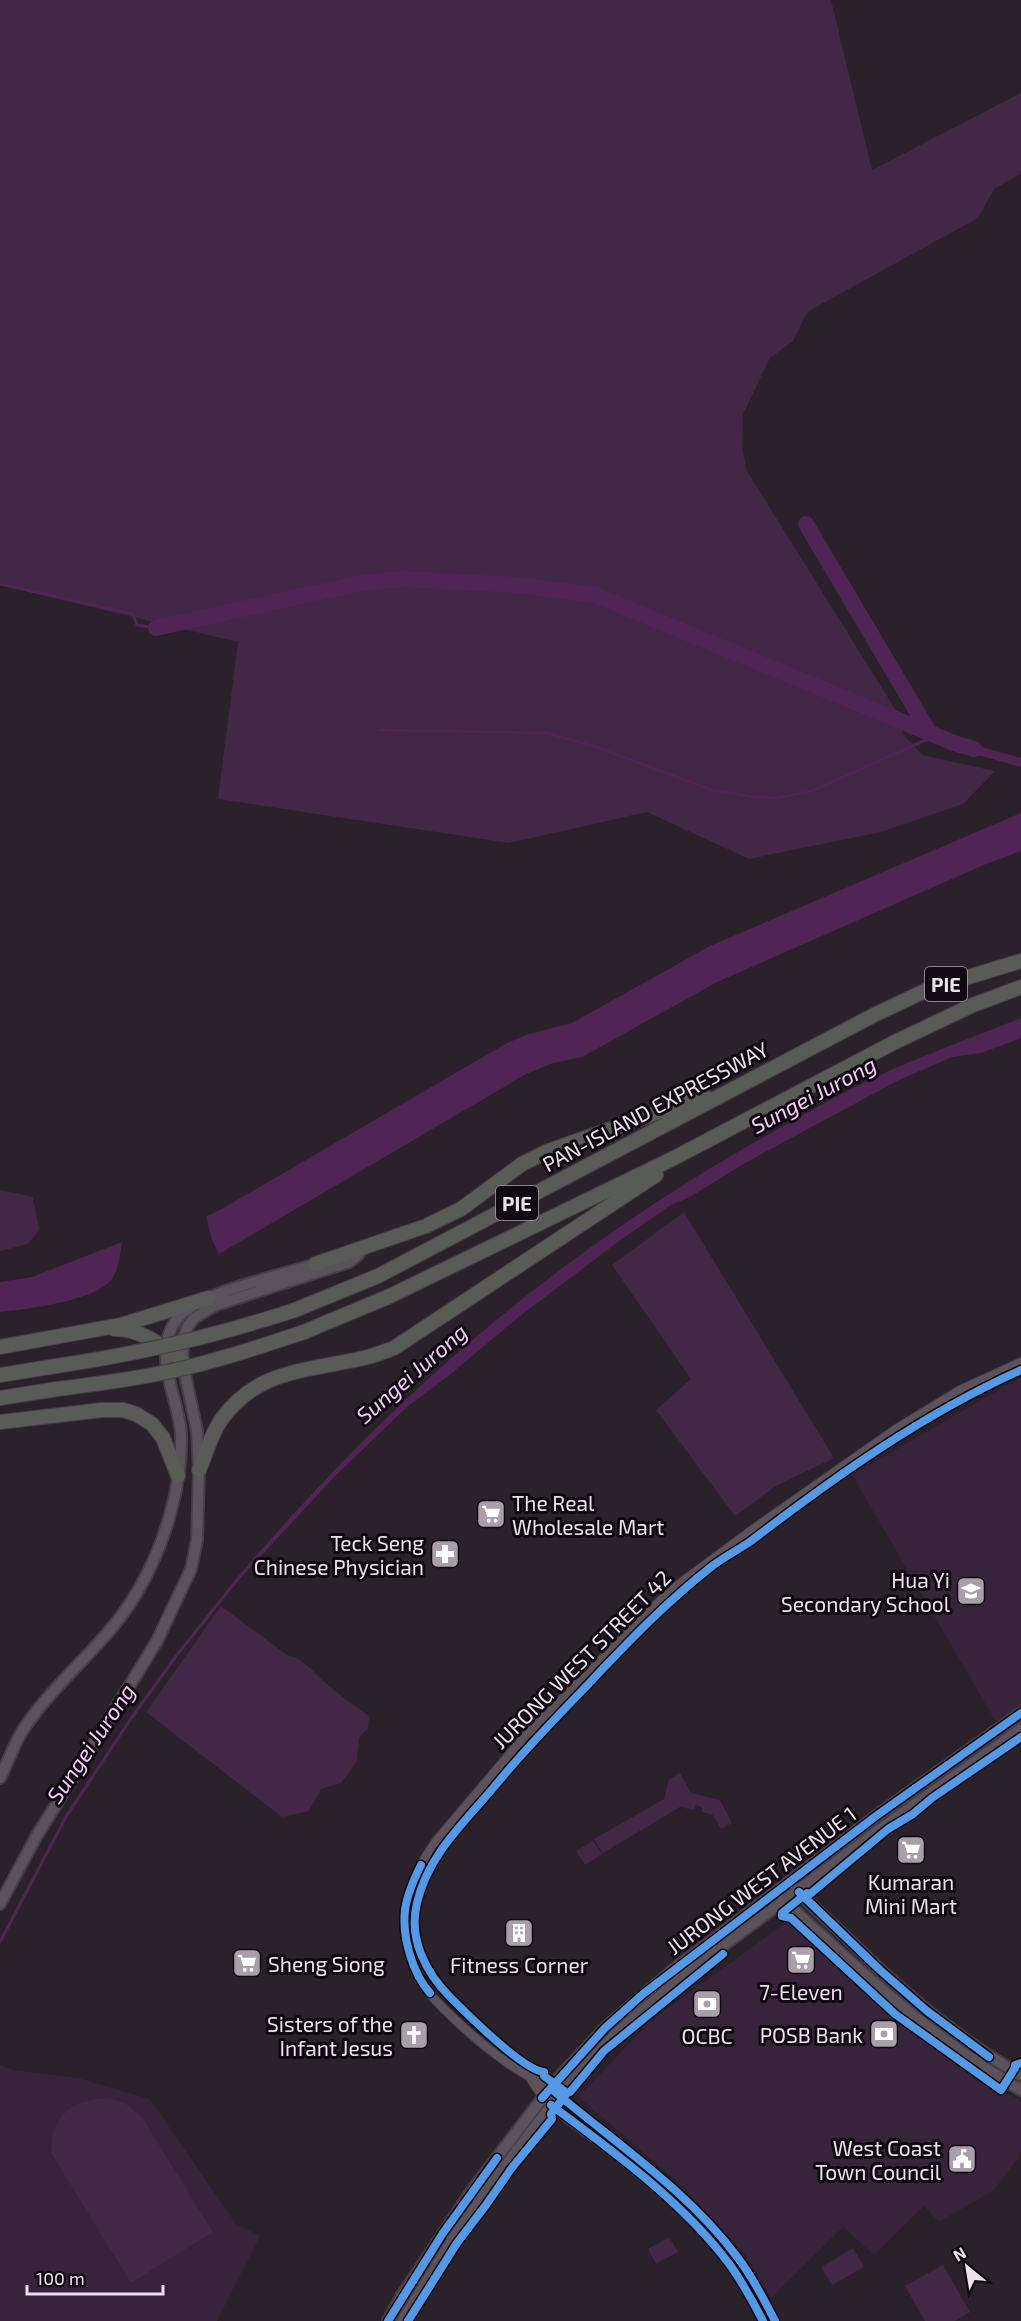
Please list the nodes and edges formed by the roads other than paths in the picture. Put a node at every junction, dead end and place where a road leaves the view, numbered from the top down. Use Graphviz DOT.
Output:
graph roads {
  1 [pos="1021,961"];
  2 [pos="1021,987"];
  3 [pos="736,1087"];
  4 [pos="694,1148"];
  5 [pos="361,1249"];
  6 [pos="315,1264"];
  7 [pos="209,1298"];
  8 [pos="97,1330"];
  9 [pos="0,1347"];
  10 [pos="166,1348"];
  11 [pos="182,1360"];
  12 [pos="1021,1362"];
  13 [pos="0,1375"];
  14 [pos="0,1398"];
  15 [pos="0,1422"];
  16 [pos="199,1470"];
  17 [pos="178,1476"];
  18 [pos="1021,1713"];
  19 [pos="1021,1729"];
  20 [pos="0,1778"];
  21 [pos="790,1882"];
  22 [pos="777,1891"];
  23 [pos="798,1891"];
  24 [pos="786,1901"];
  25 [pos="0,1904"];
  26 [pos="1021,2075"];
  27 [pos="531,2079"];
  28 [pos="1021,2090"];
  29 [pos="555,2092"];
  30 [pos="547,2102"];
  31 [pos="388,2321"];
  32 [pos="402,2321"];
  33 [pos="763,2321"];
  34 [pos="776,2321"];
  1 -- 3 [label="highway, PAN-ISLAND EXPRESSWAY / PIE"];
  2 -- 4 [label="highway, PIE"];
  3 -- 5 [label="highway"];
  3 -- 13 [label="highway, PAN-ISLAND EXPRESSWAY / PIE, bridge"];
  4 -- 14 [label="highway, PIE, bridge"];
  4 -- 16 [label="highway"];
  5 -- 6 [label="highway"];
  5 -- 11 [label="street"];
  6 -- 7 [label="street"];
  7 -- 8 [label="highway"];
  7 -- 10 [label="street"];
  8 -- 9 [label="highway"];
  8 -- 10 [label="highway"];
  10 -- 11 [label="highway"];
  10 -- 17 [label="street"];
  11 -- 16 [label="street"];
  12 -- 27 [label="street, JURONG WEST STREET 42"];
  15 -- 17 [label="highway"];
  16 -- 25 [label="street"];
  17 -- 20 [label="street"];
  18 -- 21 [label="street, JURONG WEST AVENUE 1"];
  19 -- 23 [label="street, JURONG WEST AVENUE 1"];
  21 -- 22 [label="street, JURONG WEST AVENUE 1"];
  21 -- 23 [label="street"];
  22 -- 24 [label="street"];
  22 -- 29 [label="street, JURONG WEST AVENUE 1"];
  23 -- 24 [label="street, JURONG WEST AVENUE 1"];
  23 -- 26 [label="street"];
  24 -- 28 [label="street"];
  24 -- 29 [label="street, JURONG WEST AVENUE 1"];
  27 -- 29 [label="street, JURONG WEST STREET 42"];
  27 -- 30 [label="street, JURONG WEST STREET 42"];
  29 -- 30 [label="street, JURONG WEST AVENUE 1"];
  29 -- 34 [label="street, JURONG WEST STREET 42"];
  30 -- 31 [label="street, JURONG WEST AVENUE 1"];
  30 -- 32 [label="street, JURONG WEST AVENUE 1"];
  30 -- 33 [label="street"];
}
